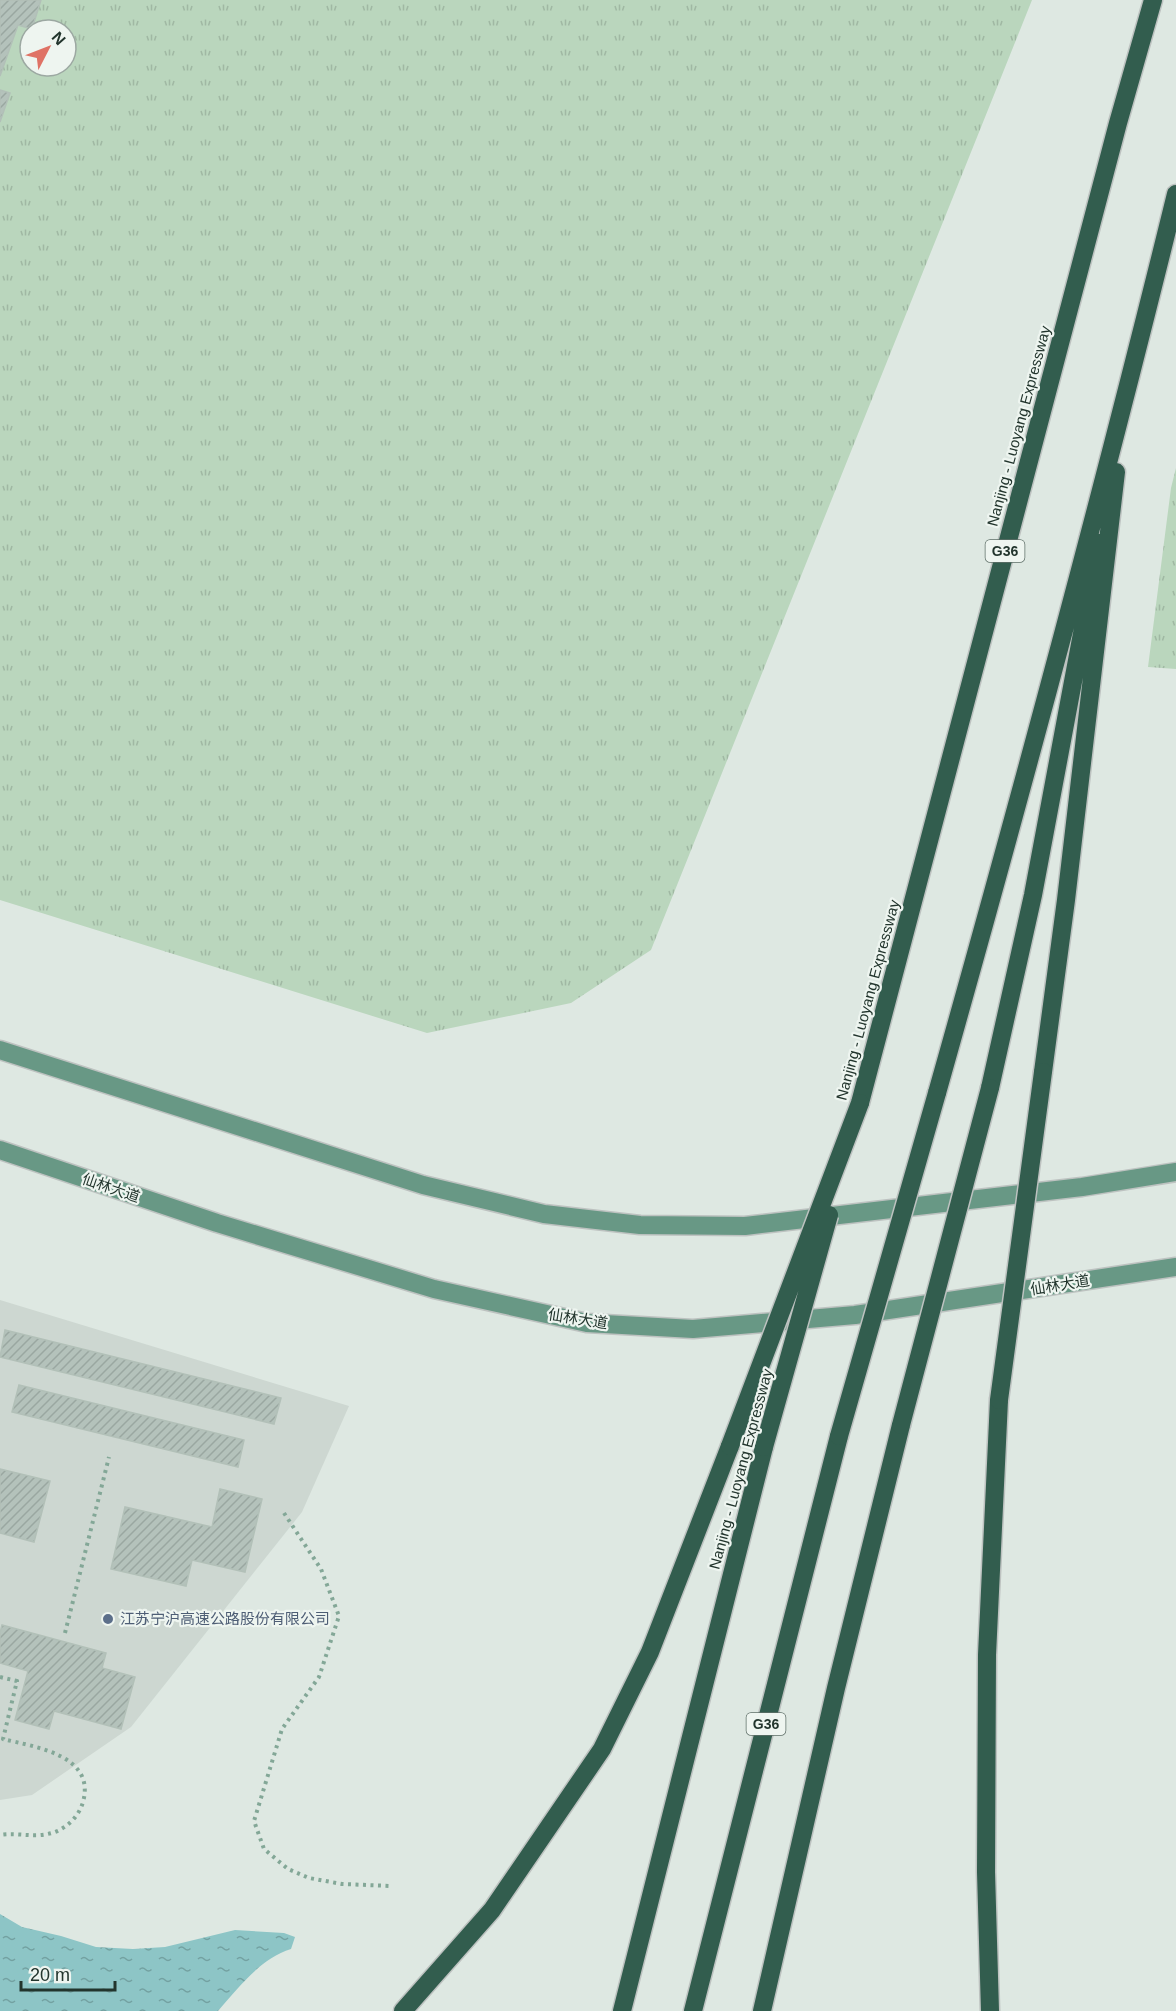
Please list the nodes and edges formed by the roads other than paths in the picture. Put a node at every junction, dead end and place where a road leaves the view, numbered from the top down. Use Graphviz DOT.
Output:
graph roads {
  1 [pos="1153,0"];
  2 [pos="1176,194"];
  3 [pos="1124,408"];
  4 [pos="0,1050"];
  5 [pos="860,1104"];
  6 [pos="0,1150"];
  7 [pos="1176,1172"];
  8 [pos="1176,1267"];
  9 [pos="403,2011"];
  10 [pos="622,2011"];
  11 [pos="693,2011"];
  12 [pos="762,2011"];
  13 [pos="990,2011"];
  1 -- 5 [label="highway, Nanjing - Luoyang Expressway / G36"];
  2 -- 3 [label="highway, G36"];
  3 -- 11 [label="highway, G36, bridge"];
  3 -- 12 [label="highway, bridge"];
  3 -- 13 [label="highway, bridge"];
  4 -- 7 [label="main road"];
  5 -- 9 [label="highway, bridge"];
  5 -- 10 [label="highway, Nanjing - Luoyang Expressway / G36, bridge"];
  6 -- 8 [label="main road, 仙林大道"];
}
